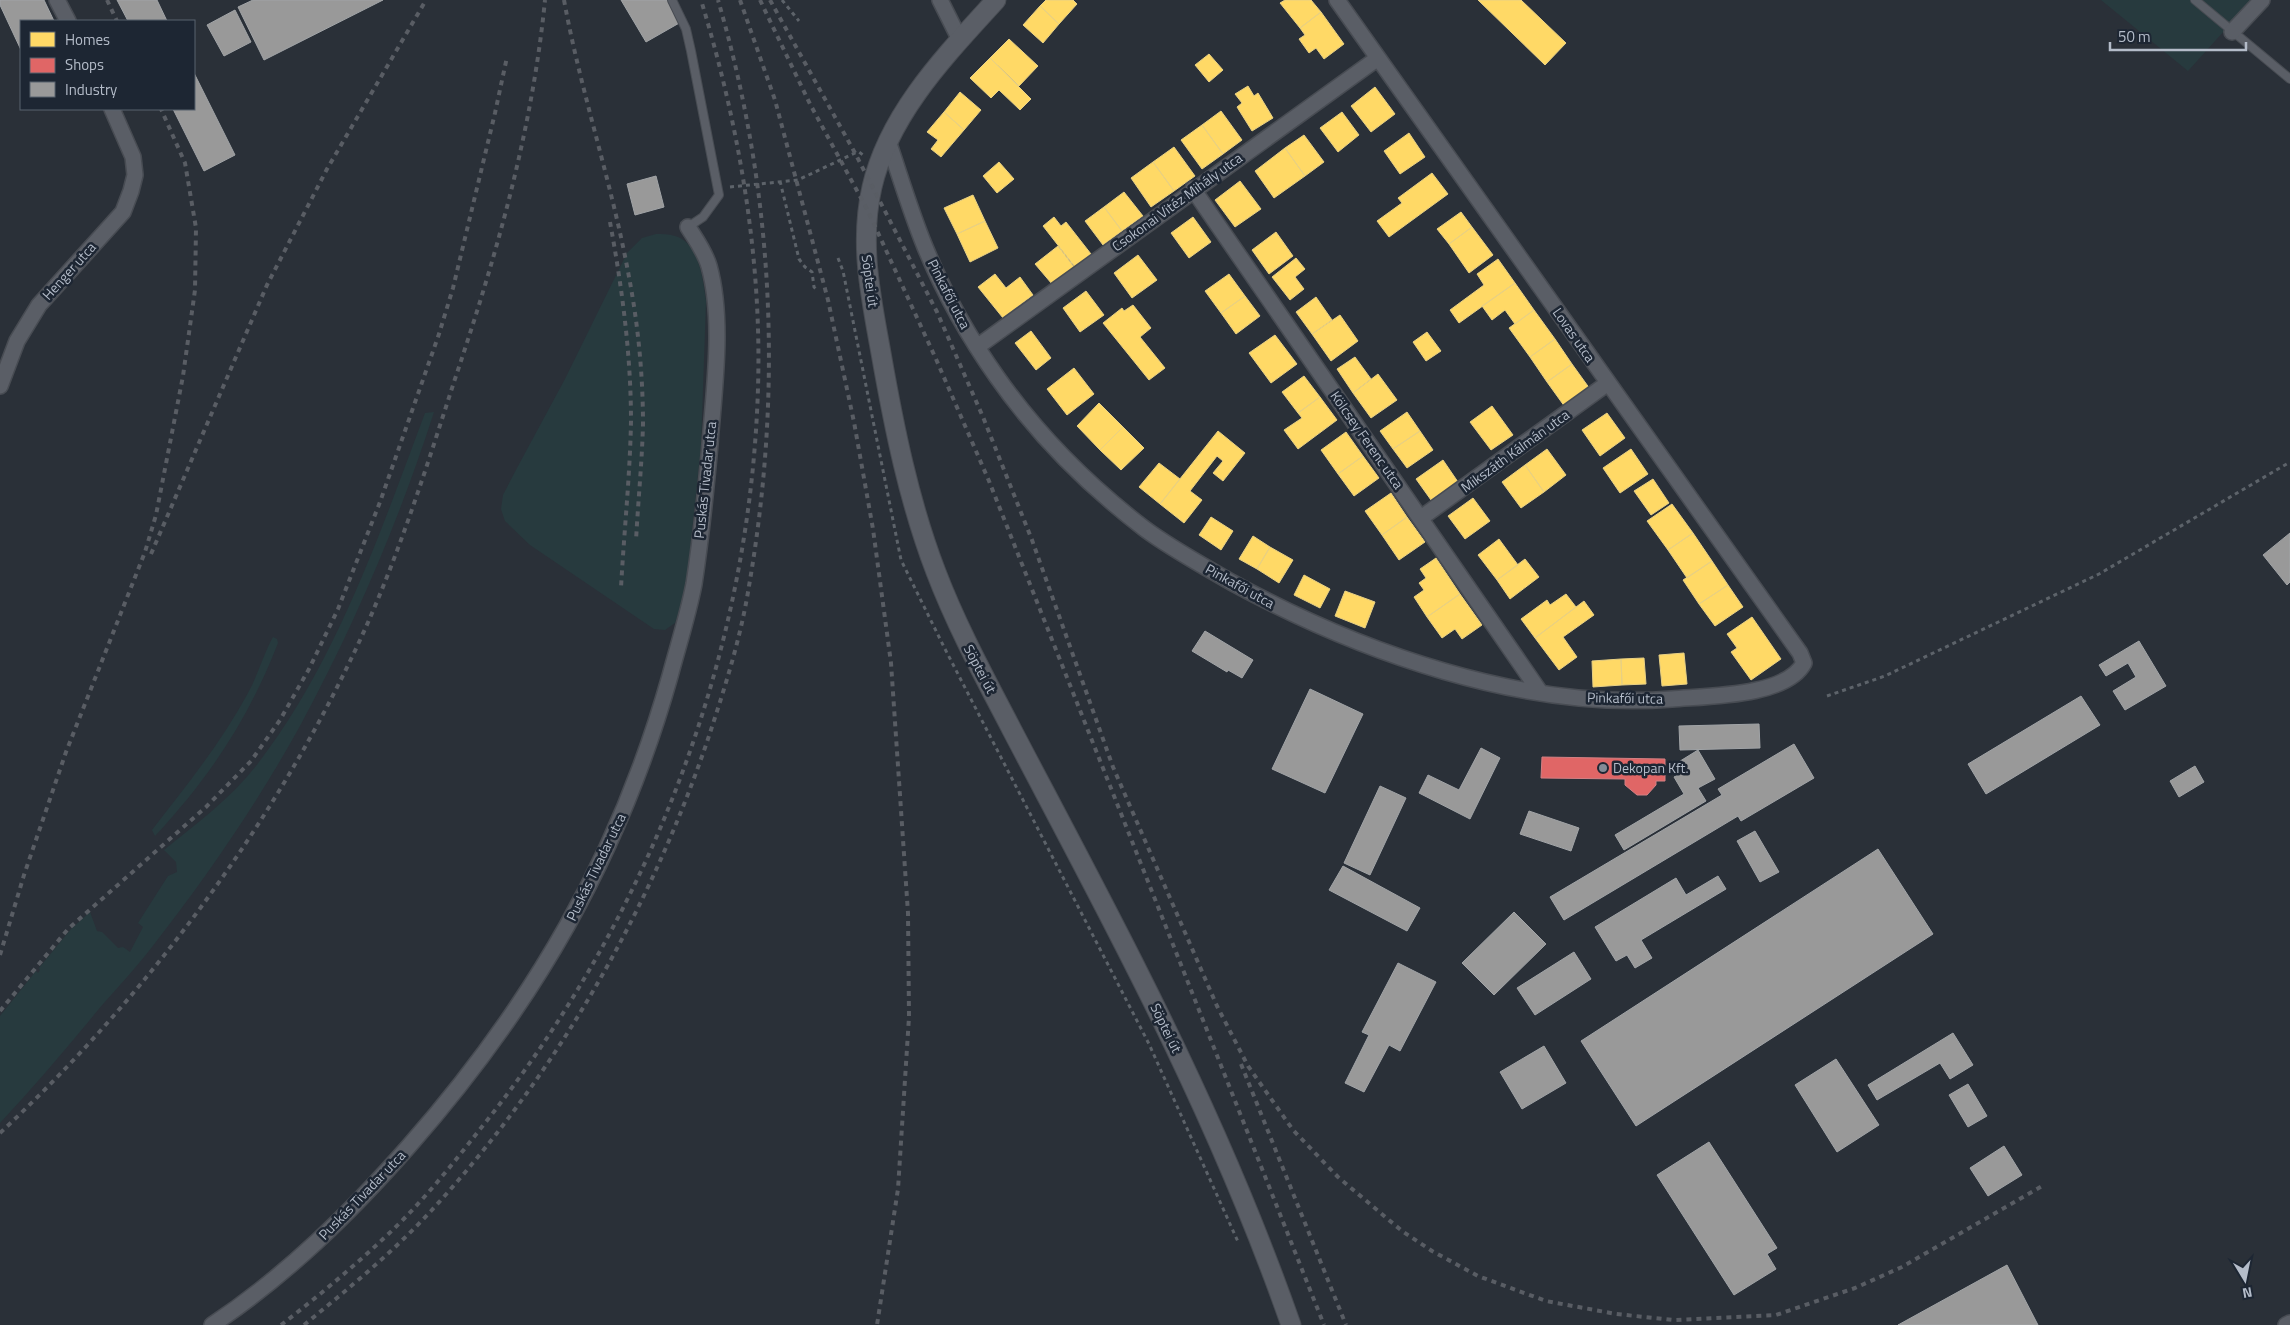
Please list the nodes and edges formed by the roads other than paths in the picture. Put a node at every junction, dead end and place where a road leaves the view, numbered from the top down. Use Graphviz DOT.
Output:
graph roads {
  1 [pos="57,0"];
  2 [pos="672,0"];
  3 [pos="940,0"];
  4 [pos="996,0"];
  5 [pos="1337,0"];
  6 [pos="2195,0"];
  7 [pos="2262,0"];
  8 [pos="67,20"];
  9 [pos="2232,32"];
  10 [pos="960,40"];
  11 [pos="1378,58"];
  12 [pos="2290,79"];
  13 [pos="112,110"];
  14 [pos="888,141"];
  15 [pos="1193,189"];
  16 [pos="688,227"];
  17 [pos="977,347"];
  18 [pos="1608,384"];
  19 [pos="0,386"];
  20 [pos="1421,518"];
  21 [pos="1799,672"];
  22 [pos="1540,692"];
  23 [pos="2290,1323"];
  24 [pos="212,1325"];
  25 [pos="1291,1325"];
  26 [pos="2286,1325"];
  1 -- 8 [label="street"];
  2 -- 16 [label="lane"];
  3 -- 10 [label="street"];
  4 -- 10 [label="street, Söptei út"];
  5 -- 11 [label="street, Lovas utca"];
  6 -- 9 [label="lane"];
  7 -- 9 [label="street"];
  9 -- 12 [label="lane"];
  10 -- 14 [label="street, Söptei út"];
  11 -- 15 [label="street, Csokonai Vitéz Mihály utca"];
  11 -- 18 [label="street, Lovas utca"];
  13 -- 19 [label="street, Henger utca"];
  14 -- 17 [label="street, Pinkafői utca"];
  14 -- 25 [label="street, Söptei út"];
  15 -- 17 [label="street, Csokonai Vitéz Mihály utca"];
  15 -- 20 [label="street, Kölcsey Ferenc utca"];
  16 -- 24 [label="street, Puskás Tivadar utca"];
  17 -- 22 [label="street, Pinkafői utca"];
  18 -- 20 [label="street, Mikszáth Kálmán utca"];
  18 -- 21 [label="street, Lovas utca"];
  20 -- 22 [label="street, Kölcsey Ferenc utca"];
  21 -- 22 [label="street, Pinkafői utca"];
  23 -- 26 [label="street"];
}
